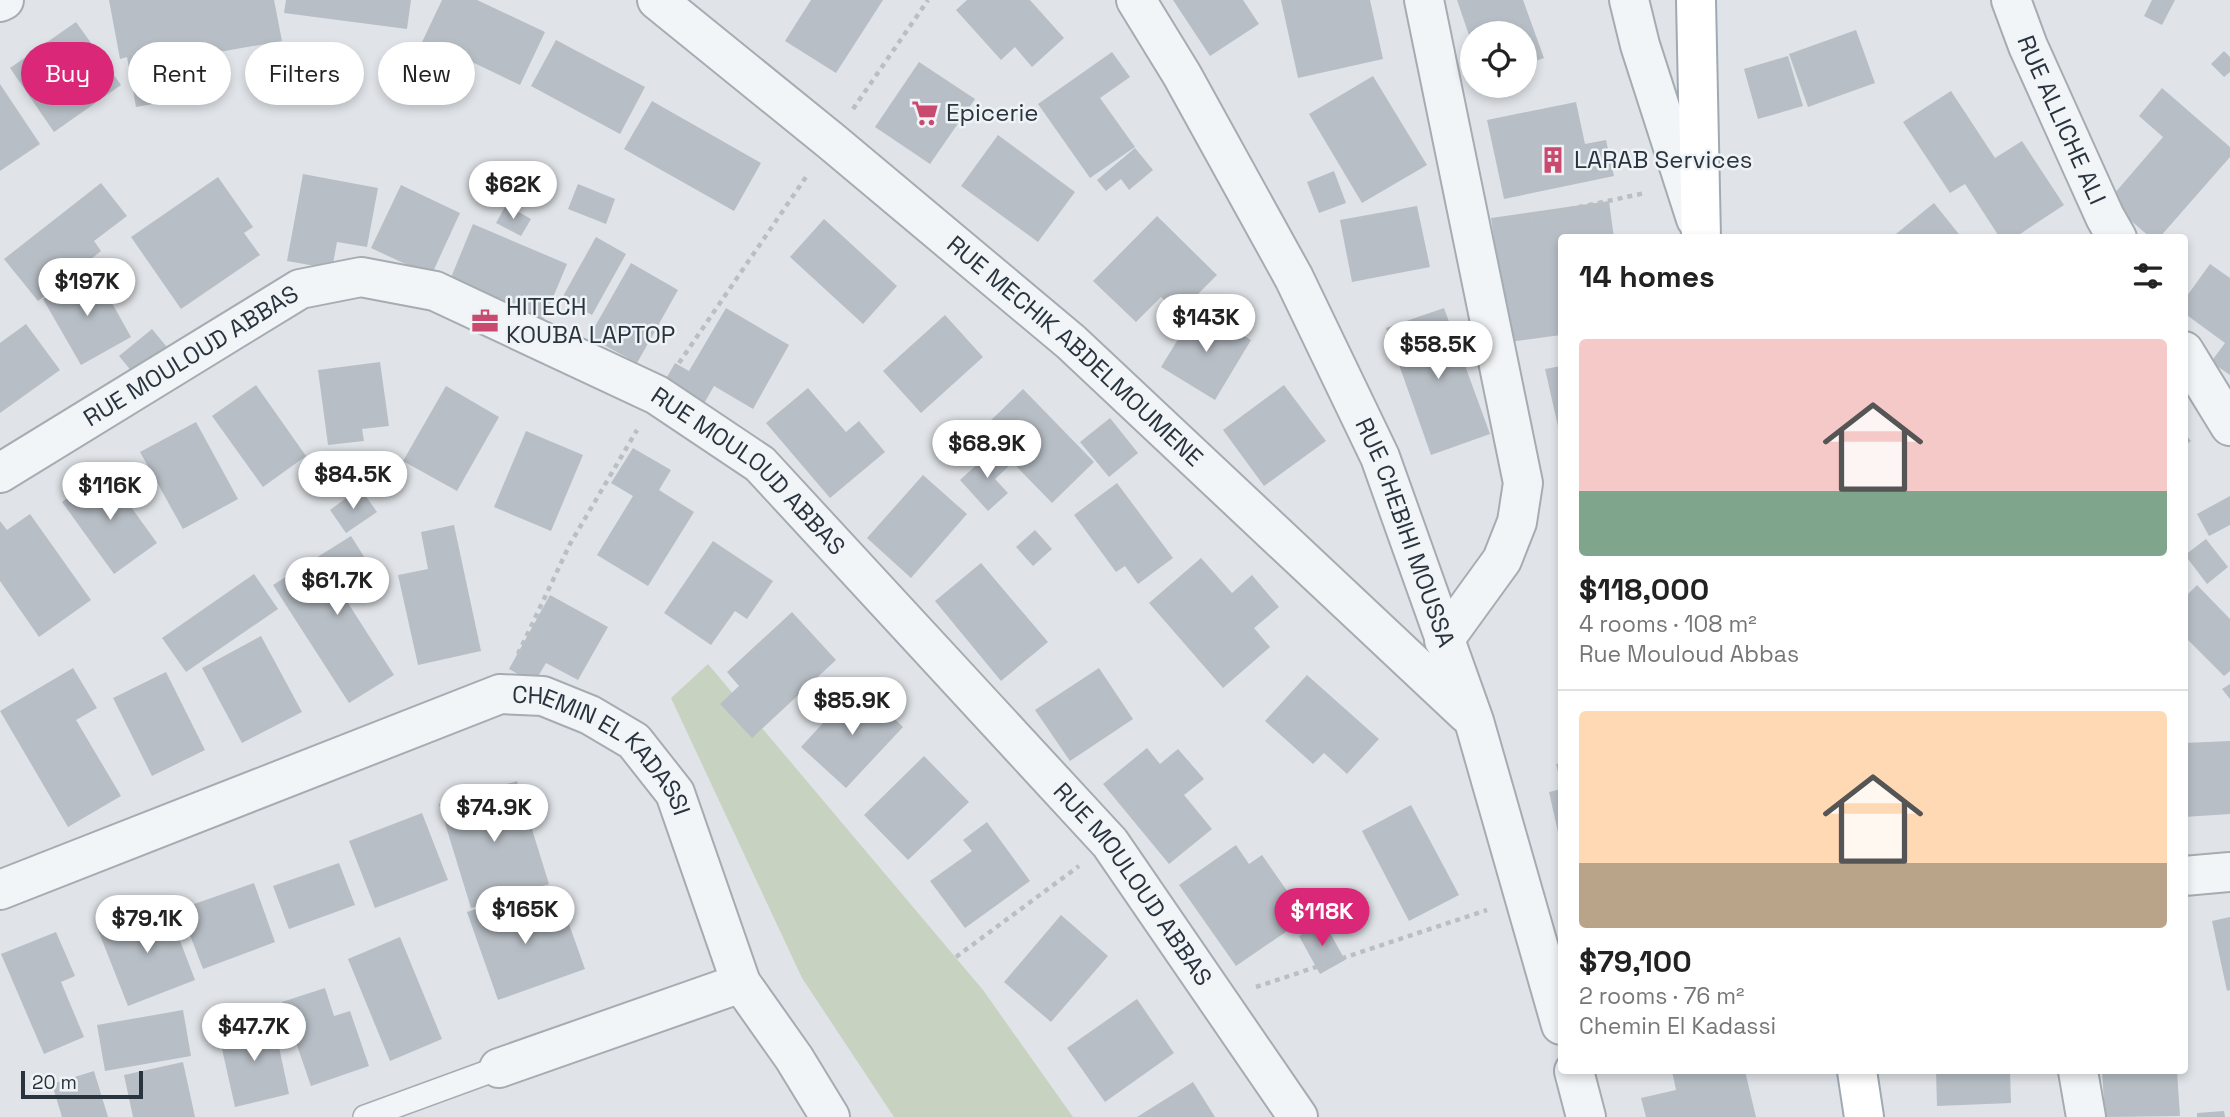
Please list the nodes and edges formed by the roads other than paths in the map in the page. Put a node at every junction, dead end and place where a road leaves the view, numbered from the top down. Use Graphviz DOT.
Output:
graph roads {
  1 [pos="1136,0"];
  2 [pos="1424,0"];
  3 [pos="1629,0"];
  4 [pos="1696,0"];
  5 [pos="2011,0"];
  6 [pos="660,1"];
  7 [pos="1701,234"];
  8 [pos="1701,234"];
  9 [pos="2115,234"];
  10 [pos="2188,358"];
  11 [pos="2230,426"];
  12 [pos="0,473"];
  13 [pos="1444,640"];
  14 [pos="1474,721"];
  15 [pos="2230,872"];
  16 [pos="2188,876"];
  17 [pos="0,890"];
  18 [pos="741,984"];
  19 [pos="1558,1014"];
  20 [pos="499,1068"];
  21 [pos="1575,1074"];
  22 [pos="1857,1074"];
  23 [pos="2079,1074"];
  24 [pos="365,1117"];
  25 [pos="830,1117"];
  26 [pos="1298,1117"];
  27 [pos="1586,1117"];
  28 [pos="1864,1117"];
  29 [pos="2086,1117"];
  1 -- 13 [label="street, RUE CHEBIHI MOUSSA"];
  2 -- 13 [label="street"];
  3 -- 7 [label="street"];
  4 -- 8 [label="main road"];
  5 -- 9 [label="street, RUE ALLICHE ALI"];
  6 -- 14 [label="street, RUE MECHIK ABDELMOUMENE"];
  10 -- 11 [label="street"];
  12 -- 26 [label="street, RUE MOULOUD ABBAS"];
  13 -- 14 [label="street, RUE CHEBIHI MOUSSA"];
  14 -- 19 [label="street, RUE CHEBIHI MOUSSA"];
  15 -- 16 [label="street"];
  17 -- 18 [label="street, CHEMIN EL KADASSI"];
  18 -- 20 [label="street"];
  18 -- 25 [label="street, CHEMIN EL KADASSI"];
  20 -- 24 [label="lane"];
  21 -- 27 [label="street"];
  22 -- 28 [label="main road"];
  23 -- 29 [label="street"];
}
